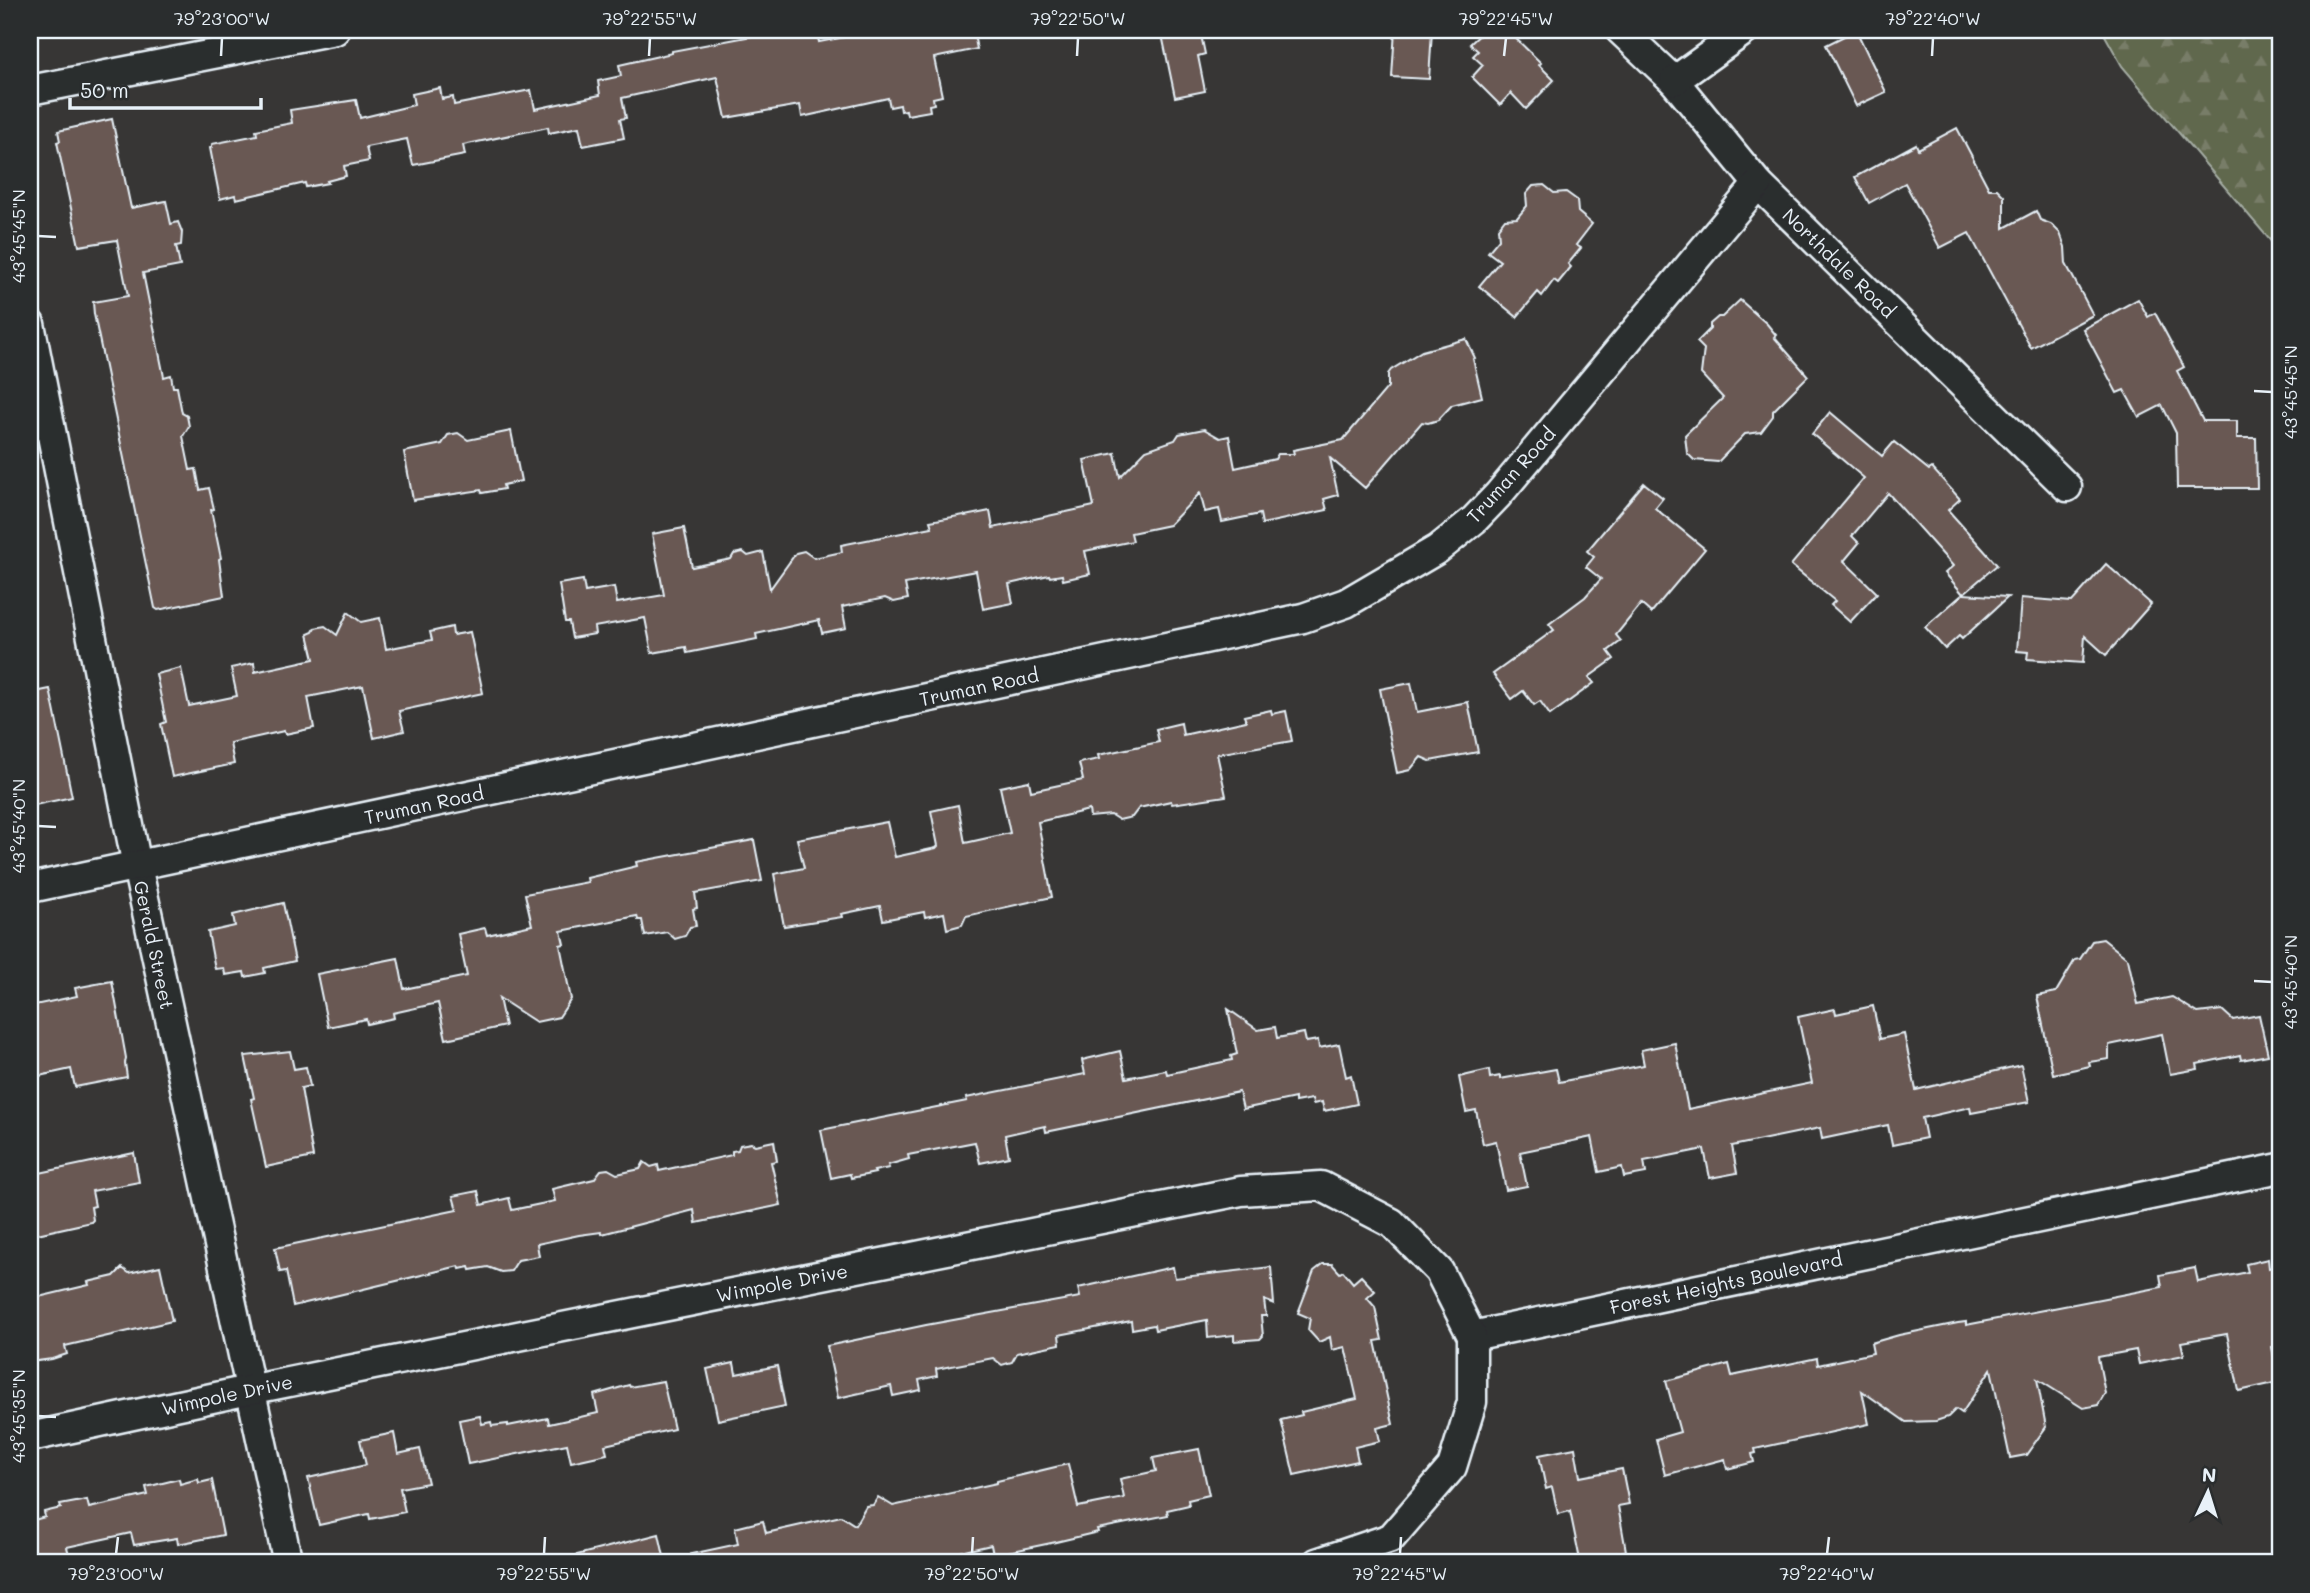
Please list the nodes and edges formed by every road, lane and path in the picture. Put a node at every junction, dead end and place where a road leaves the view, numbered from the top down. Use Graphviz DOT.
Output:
graph roads {
  1 [pos="335,30"];
  2 [pos="1620,30"];
  3 [pos="1745,30"];
  4 [pos="1674,82"];
  5 [pos="30,90"];
  6 [pos="1758,184"];
  7 [pos="30,324"];
  8 [pos="2067,487"];
  9 [pos="137,866"];
  10 [pos="30,888"];
  11 [pos="2280,1168"];
  12 [pos="1472,1336"];
  13 [pos="249,1390"];
  14 [pos="30,1437"];
  15 [pos="288,1563"];
  16 [pos="1317,1563"];
  1 -- 5 [label="street"];
  2 -- 4 [label="street, Northdale Road"];
  3 -- 4 [label="street"];
  4 -- 6 [label="street, Northdale Road"];
  6 -- 8 [label="street, Northdale Road"];
  6 -- 9 [label="street, Truman Road"];
  7 -- 9 [label="street, Gerald Street"];
  9 -- 10 [label="street, Truman Road"];
  9 -- 13 [label="street, Gerald Street"];
  11 -- 12 [label="street, Forest Heights Boulevard"];
  12 -- 13 [label="street, Wimpole Drive"];
  12 -- 16 [label="street"];
  13 -- 14 [label="street, Wimpole Drive"];
  13 -- 15 [label="street, Gerald Street"];
}
